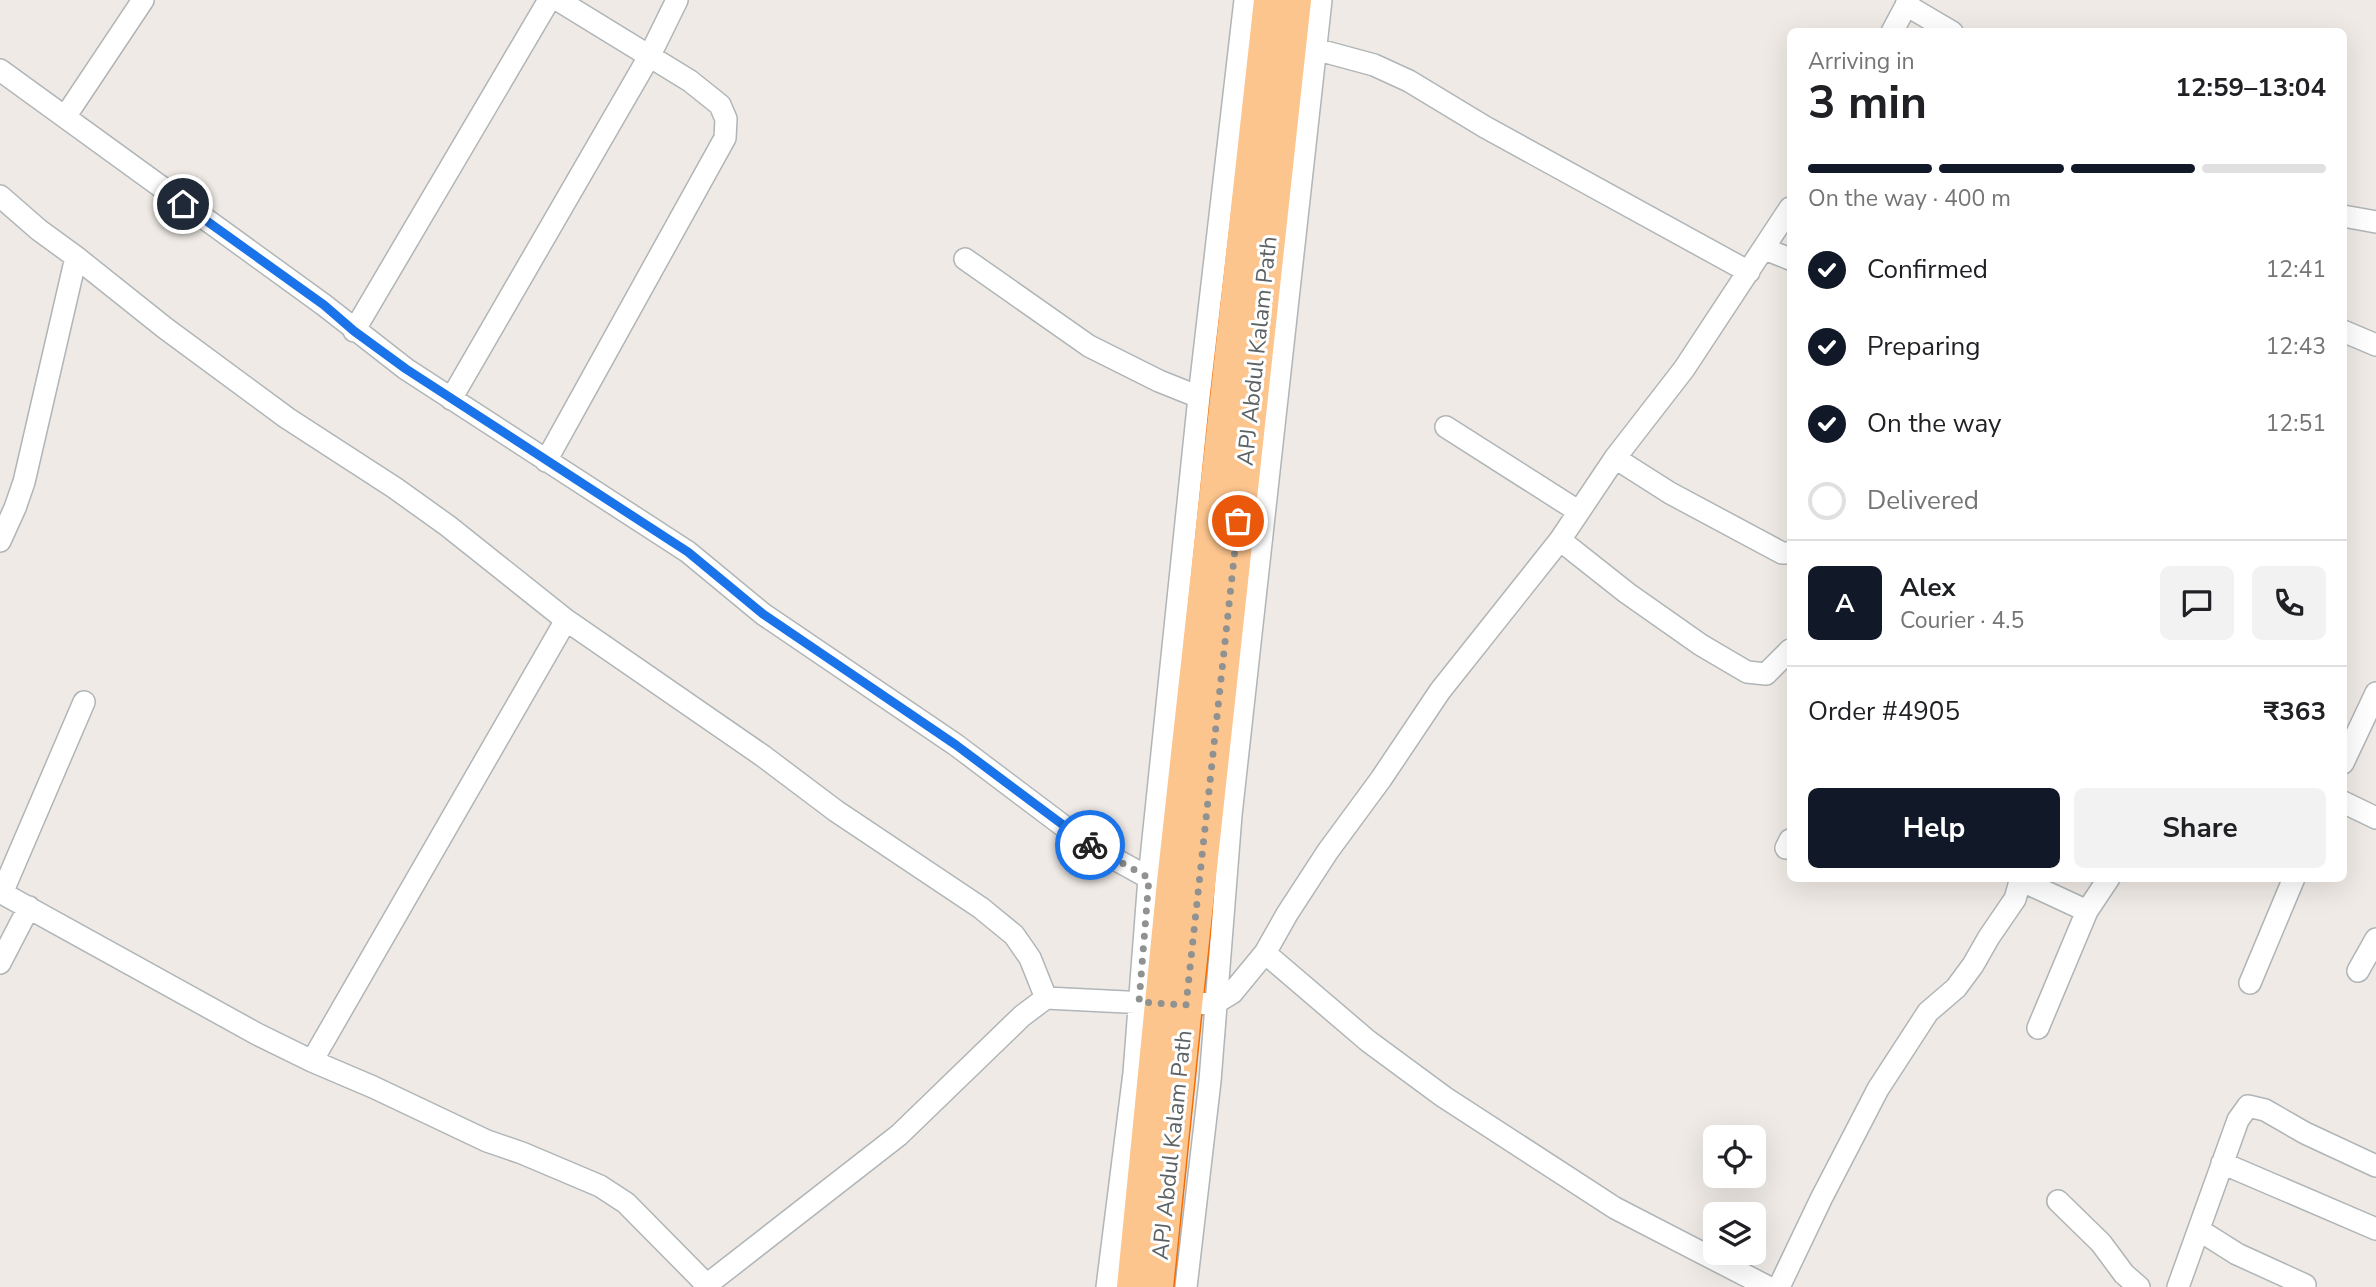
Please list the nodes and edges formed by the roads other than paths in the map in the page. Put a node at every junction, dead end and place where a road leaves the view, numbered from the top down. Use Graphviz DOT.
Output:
graph roads {
  1 [pos="143,0"];
  2 [pos="549,0"];
  3 [pos="558,0"];
  4 [pos="677,0"];
  5 [pos="1245,0"];
  6 [pos="1270,0"];
  7 [pos="1295,0"];
  8 [pos="1321,0"];
  9 [pos="1908,3"];
  10 [pos="1894,28"];
  11 [pos="1946,28"];
  12 [pos="1315,49"];
  13 [pos="650,55"];
  14 [pos="0,70"];
  15 [pos="65,117"];
  16 [pos="0,196"];
  17 [pos="1787,213"];
  18 [pos="2347,217"];
  19 [pos="2376,222"];
  20 [pos="1765,249"];
  21 [pos="76,257"];
  22 [pos="1787,258"];
  23 [pos="965,259"];
  24 [pos="1749,272"];
  25 [pos="354,331"];
  26 [pos="2347,333"];
  27 [pos="2376,345"];
  28 [pos="1199,397"];
  29 [pos="451,399"];
  30 [pos="1446,427"];
  31 [pos="1615,458"];
  32 [pos="546,461"];
  33 [pos="1578,510"];
  34 [pos="1560,540"];
  35 [pos="0,541"];
  36 [pos="1787,552"];
  37 [pos="566,620"];
  38 [pos="1787,653"];
  39 [pos="2376,692"];
  40 [pos="84,702"];
  41 [pos="2347,754"];
  42 [pos="2347,804"];
  43 [pos="2376,818"];
  44 [pos="1149,878"];
  45 [pos="2020,882"];
  46 [pos="2027,882"];
  47 [pos="2106,882"];
  48 [pos="2292,882"];
  49 [pos="1,892"];
  50 [pos="29,907"];
  51 [pos="2087,911"];
  52 [pos="2376,939"];
  53 [pos="1265,953"];
  54 [pos="0,963"];
  55 [pos="2358,971"];
  56 [pos="2250,983"];
  57 [pos="1046,998"];
  58 [pos="1176,1003"];
  59 [pos="2038,1028"];
  60 [pos="312,1061"];
  61 [pos="2222,1163"];
  62 [pos="2376,1166"];
  63 [pos="2058,1201"];
  64 [pos="2376,1229"];
  65 [pos="2199,1230"];
  66 [pos="715,1284"];
  67 [pos="2305,1285"];
  68 [pos="1107,1287"];
  69 [pos="1133,1287"];
  70 [pos="1157,1287"];
  71 [pos="1186,1287"];
  72 [pos="1768,1287"];
  73 [pos="1779,1287"];
  74 [pos="2139,1287"];
  75 [pos="2178,1287"];
  1 -- 15 [label="street"];
  2 -- 25 [label="street"];
  3 -- 13 [label="street"];
  4 -- 13 [label="street"];
  5 -- 28 [label="street"];
  6 -- 58 [label="highway, APJ Abdul Kalam Path"];
  7 -- 58 [label="highway, APJ Abdul Kalam Path"];
  8 -- 12 [label="street"];
  9 -- 10 [label="street"];
  9 -- 11 [label="street"];
  12 -- 24 [label="street"];
  12 -- 58 [label="street"];
  13 -- 29 [label="street"];
  13 -- 32 [label="street"];
  14 -- 15 [label="street"];
  15 -- 25 [label="street"];
  16 -- 21 [label="street"];
  17 -- 20 [label="street"];
  18 -- 19 [label="street"];
  20 -- 22 [label="street"];
  20 -- 24 [label="street"];
  21 -- 35 [label="street"];
  21 -- 37 [label="street"];
  23 -- 28 [label="street"];
  24 -- 31 [label="street"];
  25 -- 29 [label="street"];
  26 -- 27 [label="street"];
  28 -- 44 [label="street"];
  29 -- 32 [label="street"];
  30 -- 33 [label="street"];
  31 -- 33 [label="street"];
  31 -- 36 [label="street"];
  32 -- 44 [label="street"];
  33 -- 34 [label="street"];
  34 -- 38 [label="street"];
  34 -- 53 [label="street"];
  37 -- 57 [label="street"];
  37 -- 60 [label="street"];
  39 -- 41 [label="street"];
  40 -- 49 [label="street"];
  42 -- 43 [label="street"];
  44 -- 58 [label="street"];
  45 -- 73 [label="street"];
  46 -- 51 [label="street"];
  47 -- 51 [label="street"];
  48 -- 56 [label="street"];
  49 -- 50 [label="street"];
  50 -- 54 [label="street"];
  50 -- 60 [label="street"];
  51 -- 59 [label="street"];
  52 -- 55 [label="street"];
  53 -- 58 [label="street"];
  53 -- 72 [label="street"];
  57 -- 58 [label="street"];
  57 -- 66 [label="street"];
  58 -- 68 [label="street"];
  58 -- 69 [label="highway, APJ Abdul Kalam Path"];
  58 -- 70 [label="highway, APJ Abdul Kalam Path"];
  58 -- 71 [label="street"];
  60 -- 66 [label="street"];
  61 -- 62 [label="street"];
  61 -- 64 [label="street"];
  61 -- 65 [label="street"];
  63 -- 74 [label="street"];
  65 -- 67 [label="street"];
  65 -- 75 [label="street"];
}
